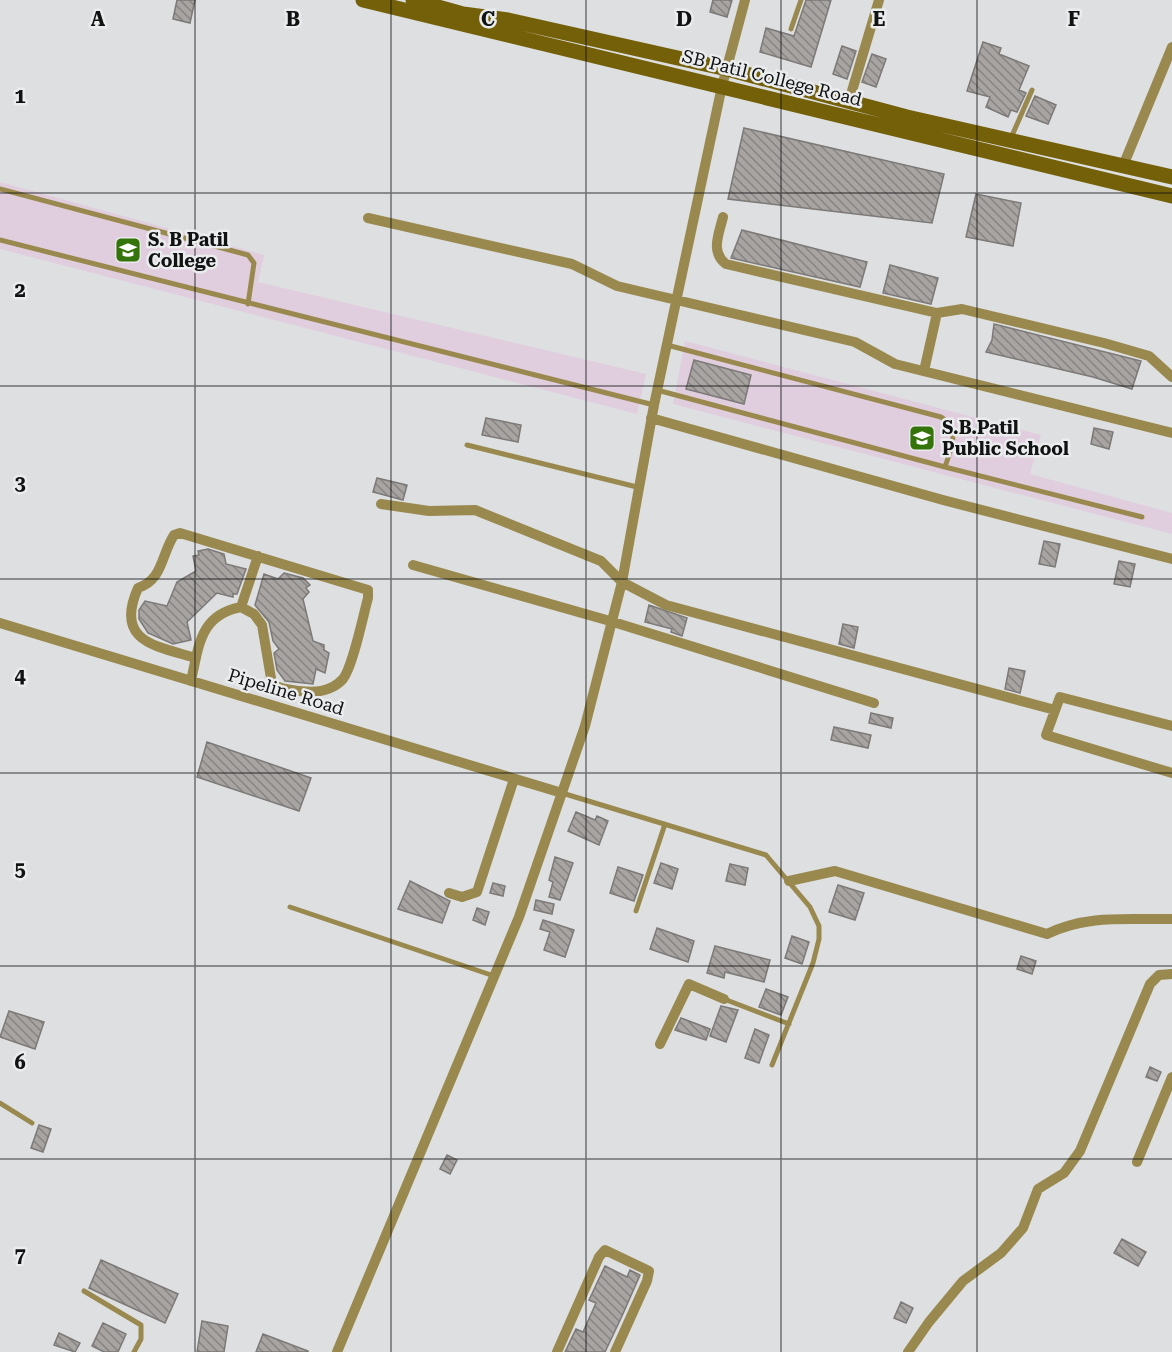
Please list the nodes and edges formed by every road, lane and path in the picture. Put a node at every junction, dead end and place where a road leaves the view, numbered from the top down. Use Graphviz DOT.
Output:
graph roads {
  1 [pos="363,0"];
  2 [pos="413,0"];
  3 [pos="745,0"];
  4 [pos="801,0"];
  5 [pos="879,0"];
  6 [pos="506,27"];
  7 [pos="791,29"];
  8 [pos="1172,47"];
  9 [pos="599,48"];
  10 [pos="726,69"];
  11 [pos="722,86"];
  12 [pos="1032,90"];
  13 [pos="849,101"];
  14 [pos="1010,140"];
  15 [pos="1123,166"];
  16 [pos="1172,177"];
  17 [pos="0,189"];
  18 [pos="1172,196"];
  19 [pos="723,217"];
  20 [pos="368,218"];
  21 [pos="0,240"];
  22 [pos="676,300"];
  23 [pos="248,304"];
  24 [pos="937,313"];
  25 [pos="666,345"];
  26 [pos="924,371"];
  27 [pos="1172,377"];
  28 [pos="657,390"];
  29 [pos="654,405"];
  30 [pos="651,418"];
  31 [pos="1172,433"];
  32 [pos="467,445"];
  33 [pos="945,467"];
  34 [pos="637,487"];
  35 [pos="381,504"];
  36 [pos="1142,517"];
  37 [pos="258,556"];
  38 [pos="1172,560"];
  39 [pos="413,565"];
  40 [pos="622,582"];
  41 [pos="241,606"];
  42 [pos="610,621"];
  43 [pos="0,623"];
  44 [pos="196,658"];
  45 [pos="190,681"];
  46 [pos="874,703"];
  47 [pos="1055,710"];
  48 [pos="1172,726"];
  49 [pos="1172,773"];
  50 [pos="514,778"];
  51 [pos="562,793"];
  52 [pos="665,824"];
  53 [pos="789,881"];
  54 [pos="449,893"];
  55 [pos="290,907"];
  56 [pos="636,911"];
  57 [pos="1172,919"];
  58 [pos="1172,974"];
  59 [pos="494,976"];
  60 [pos="724,999"];
  61 [pos="789,1024"];
  62 [pos="660,1044"];
  63 [pos="772,1065"];
  64 [pos="1172,1077"];
  65 [pos="0,1103"];
  66 [pos="32,1123"];
  67 [pos="1137,1162"];
  68 [pos="84,1291"];
  69 [pos="134,1352"];
  70 [pos="337,1352"];
  71 [pos="557,1352"];
  72 [pos="615,1352"];
  73 [pos="908,1352"];
  1 -- 6 [label="street, SB Patil College Road"];
  2 -- 6 [label="street, SB Patil College Road"];
  3 -- 10 [label="street"];
  4 -- 7 [label="lane"];
  5 -- 13 [label="street"];
  6 -- 9 [label="street, SB Patil College Road"];
  8 -- 15 [label="street"];
  9 -- 10 [label="street, SB Patil College Road"];
  9 -- 11 [label="street, SB Patil College Road"];
  10 -- 11 [label="street"];
  10 -- 13 [label="street, SB Patil College Road"];
  11 -- 18 [label="street, SB Patil College Road"];
  11 -- 22 [label="street"];
  12 -- 14 [label="lane"];
  13 -- 14 [label="street, SB Patil College Road"];
  14 -- 15 [label="street, SB Patil College Road"];
  15 -- 16 [label="street, SB Patil College Road"];
  17 -- 23 [label="lane"];
  19 -- 24 [label="street"];
  20 -- 22 [label="street"];
  21 -- 23 [label="lane"];
  22 -- 25 [label="street"];
  22 -- 26 [label="street"];
  23 -- 29 [label="lane"];
  24 -- 26 [label="street"];
  24 -- 27 [label="street"];
  25 -- 28 [label="street"];
  25 -- 33 [label="lane"];
  26 -- 31 [label="street"];
  28 -- 29 [label="street"];
  28 -- 33 [label="lane"];
  29 -- 30 [label="street"];
  30 -- 34 [label="street"];
  30 -- 38 [label="street"];
  32 -- 34 [label="lane"];
  33 -- 36 [label="lane"];
  34 -- 40 [label="street"];
  35 -- 40 [label="street"];
  37 -- 41 [label="street"];
  37 -- 41 [label="street"];
  37 -- 44 [label="street"];
  39 -- 42 [label="street"];
  40 -- 42 [label="street"];
  40 -- 47 [label="street"];
  41 -- 44 [label="street"];
  42 -- 46 [label="street"];
  42 -- 51 [label="street"];
  43 -- 45 [label="street, Pipeline Road"];
  44 -- 45 [label="street"];
  45 -- 50 [label="street, Pipeline Road"];
  47 -- 48 [label="street"];
  47 -- 49 [label="street"];
  50 -- 51 [label="street, Pipeline Road"];
  50 -- 54 [label="street"];
  51 -- 52 [label="lane"];
  51 -- 59 [label="street"];
  52 -- 53 [label="lane"];
  52 -- 56 [label="lane"];
  53 -- 57 [label="street"];
  53 -- 61 [label="lane"];
  55 -- 59 [label="lane"];
  58 -- 73 [label="street"];
  59 -- 70 [label="street"];
  60 -- 61 [label="lane"];
  60 -- 62 [label="street"];
  61 -- 63 [label="lane"];
  64 -- 67 [label="street"];
  65 -- 66 [label="lane"];
  68 -- 69 [label="lane"];
  71 -- 72 [label="street"];
}
